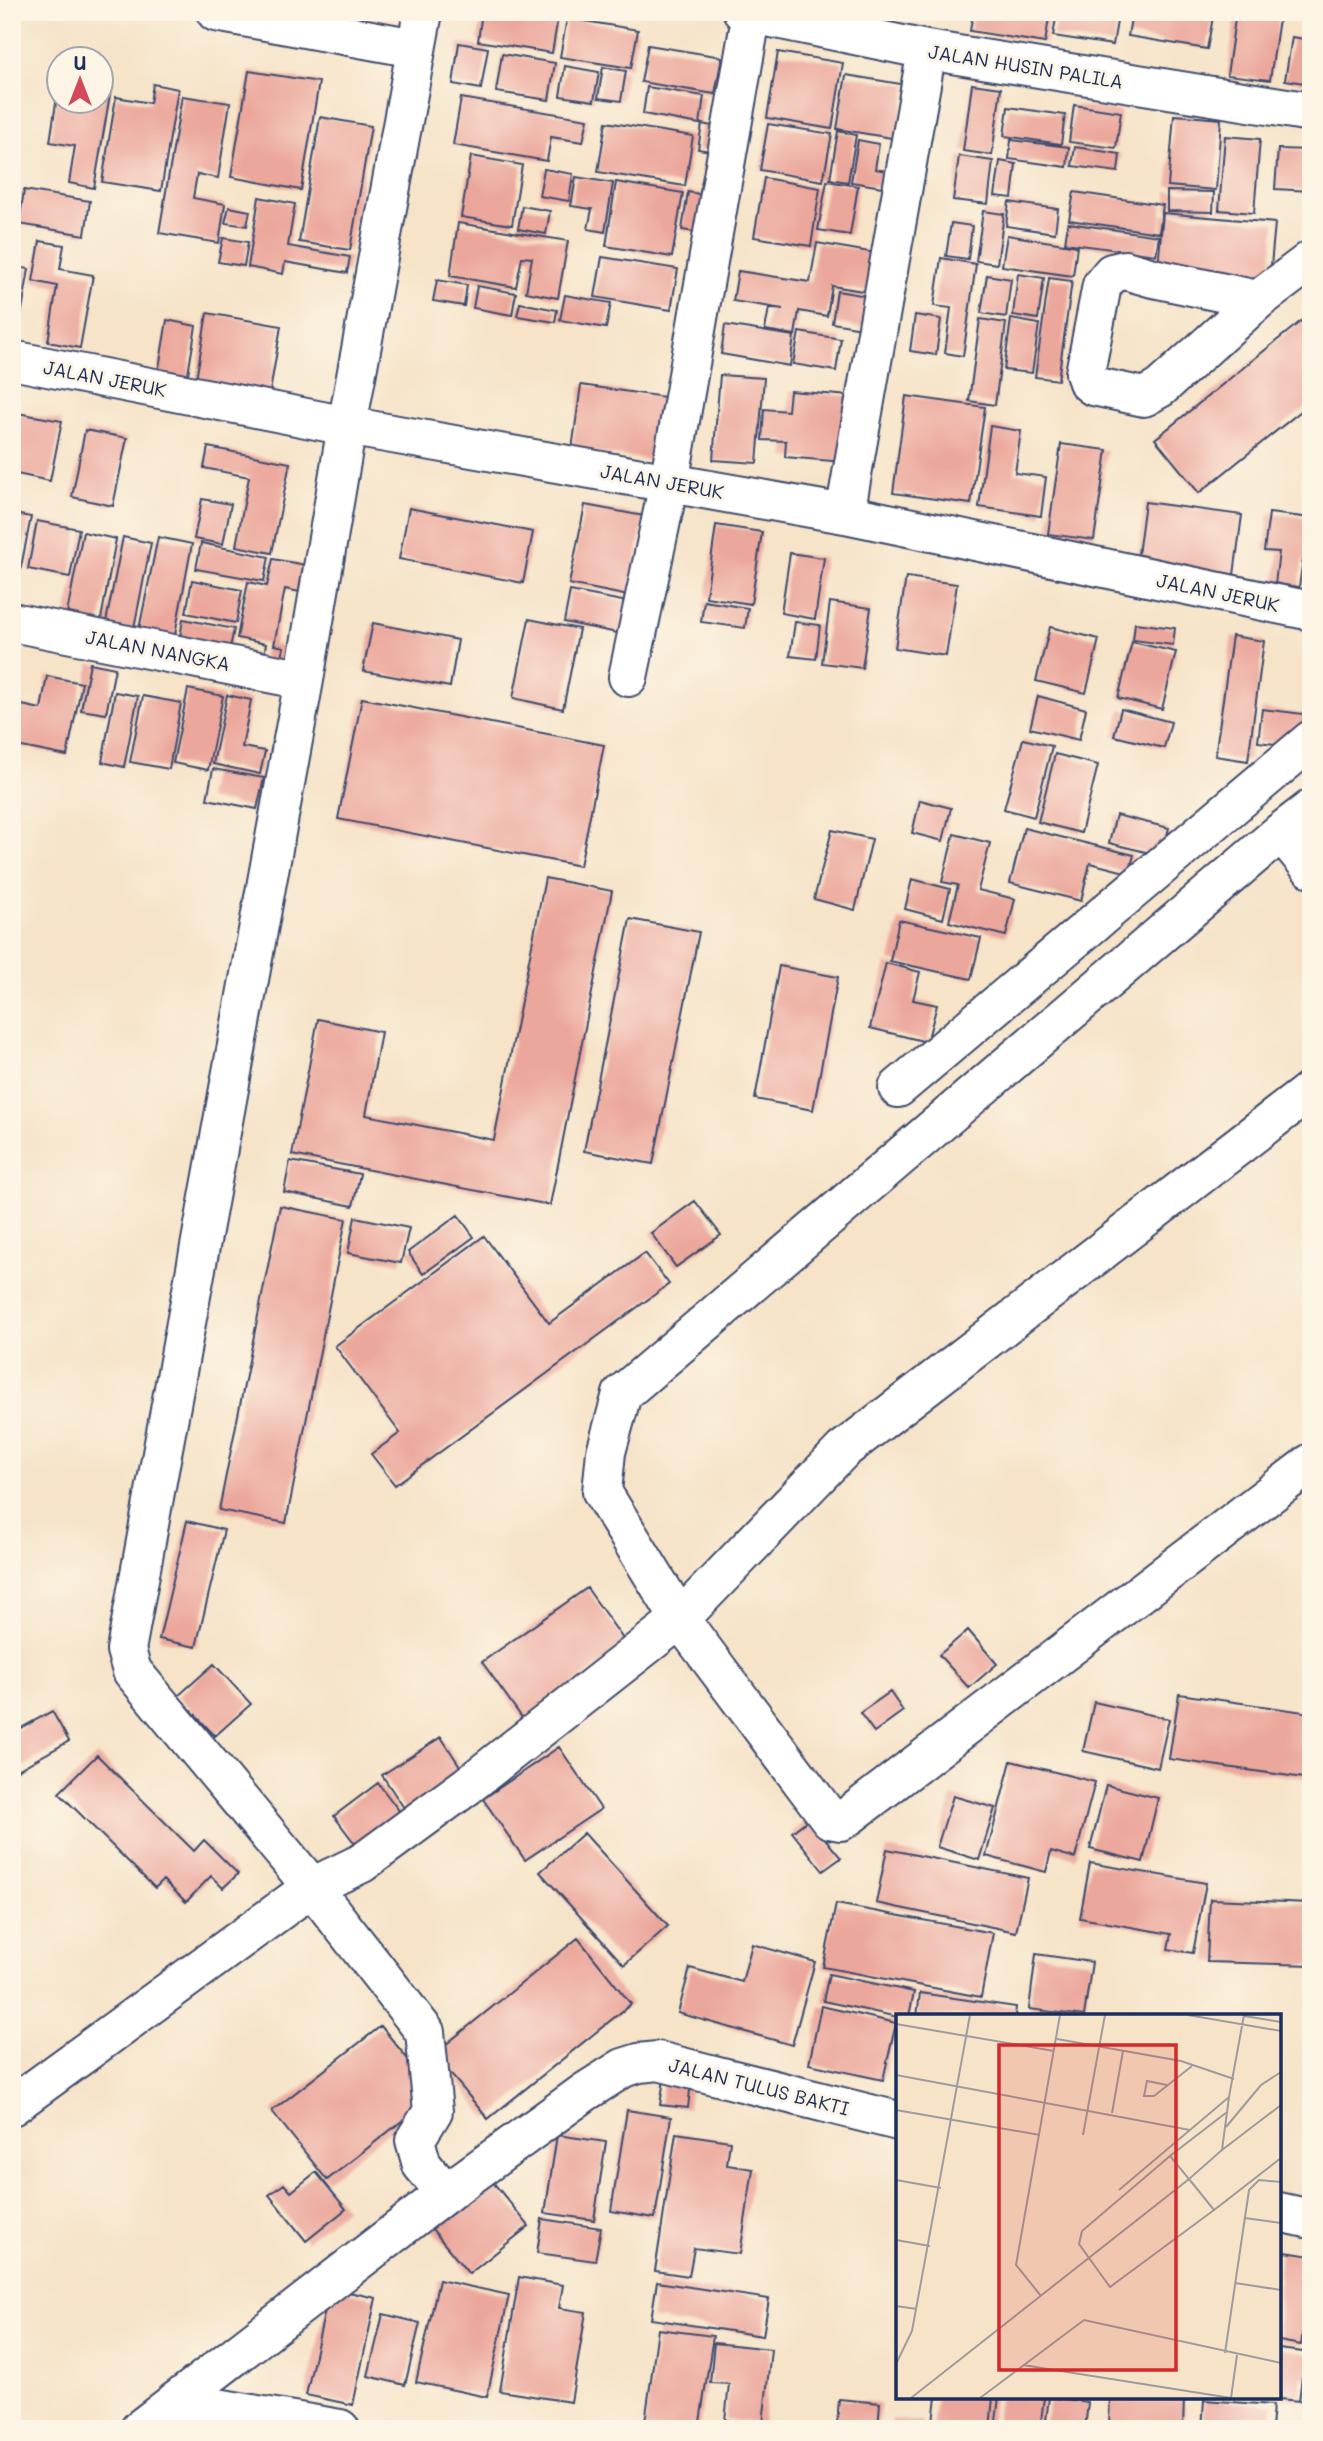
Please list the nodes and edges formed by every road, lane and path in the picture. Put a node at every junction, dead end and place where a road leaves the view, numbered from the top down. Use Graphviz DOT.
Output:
graph roads {
  1 [pos="216,12"];
  2 [pos="749,13"];
  3 [pos="419,30"];
  4 [pos="927,50"];
  5 [pos="1311,111"];
  6 [pos="1311,260"];
  7 [pos="1258,300"];
  8 [pos="12,360"];
  9 [pos="347,426"];
  10 [pos="669,482"];
  11 [pos="845,514"];
  12 [pos="1311,611"];
  13 [pos="12,622"];
  14 [pos="628,677"];
  15 [pos="304,680"];
  16 [pos="1311,740"];
  17 [pos="1311,809"];
  18 [pos="1281,832"];
  19 [pos="1311,868"];
  20 [pos="898,1088"];
  21 [pos="1311,1090"];
  22 [pos="1311,1463"];
  23 [pos="680,1619"];
  24 [pos="312,1887"];
  25 [pos="12,2106"];
  26 [pos="896,2120"];
  27 [pos="446,2193"];
  28 [pos="1281,2212"];
  29 [pos="1311,2219"];
  30 [pos="176,2401"];
  31 [pos="140,2429"];
  32 [pos="340,2429"];
  1 -- 3 [label="street"];
  2 -- 4 [label="street, JALAN HUSIN PALILA"];
  2 -- 10 [label="street"];
  3 -- 9 [label="street"];
  4 -- 5 [label="street, JALAN HUSIN PALILA"];
  4 -- 11 [label="street"];
  6 -- 7 [label="street"];
  8 -- 9 [label="street, JALAN JERUK"];
  9 -- 10 [label="street, JALAN JERUK"];
  9 -- 15 [label="street"];
  10 -- 11 [label="street, JALAN JERUK"];
  10 -- 14 [label="street"];
  11 -- 12 [label="street, JALAN JERUK"];
  13 -- 15 [label="street, JALAN NANGKA"];
  15 -- 24 [label="street"];
  16 -- 20 [label="street"];
  17 -- 18 [label="street"];
  18 -- 19 [label="street"];
  18 -- 23 [label="street"];
  21 -- 23 [label="street"];
  22 -- 23 [label="street"];
  23 -- 24 [label="street"];
  24 -- 25 [label="street"];
  24 -- 27 [label="street"];
  26 -- 27 [label="street, JALAN TULUS BAKTI"];
  27 -- 30 [label="street, JALAN TULUS BAKTI"];
  28 -- 29 [label="street"];
  30 -- 31 [label="street, JALAN TULUS BAKTI"];
  30 -- 32 [label="street"];
}
